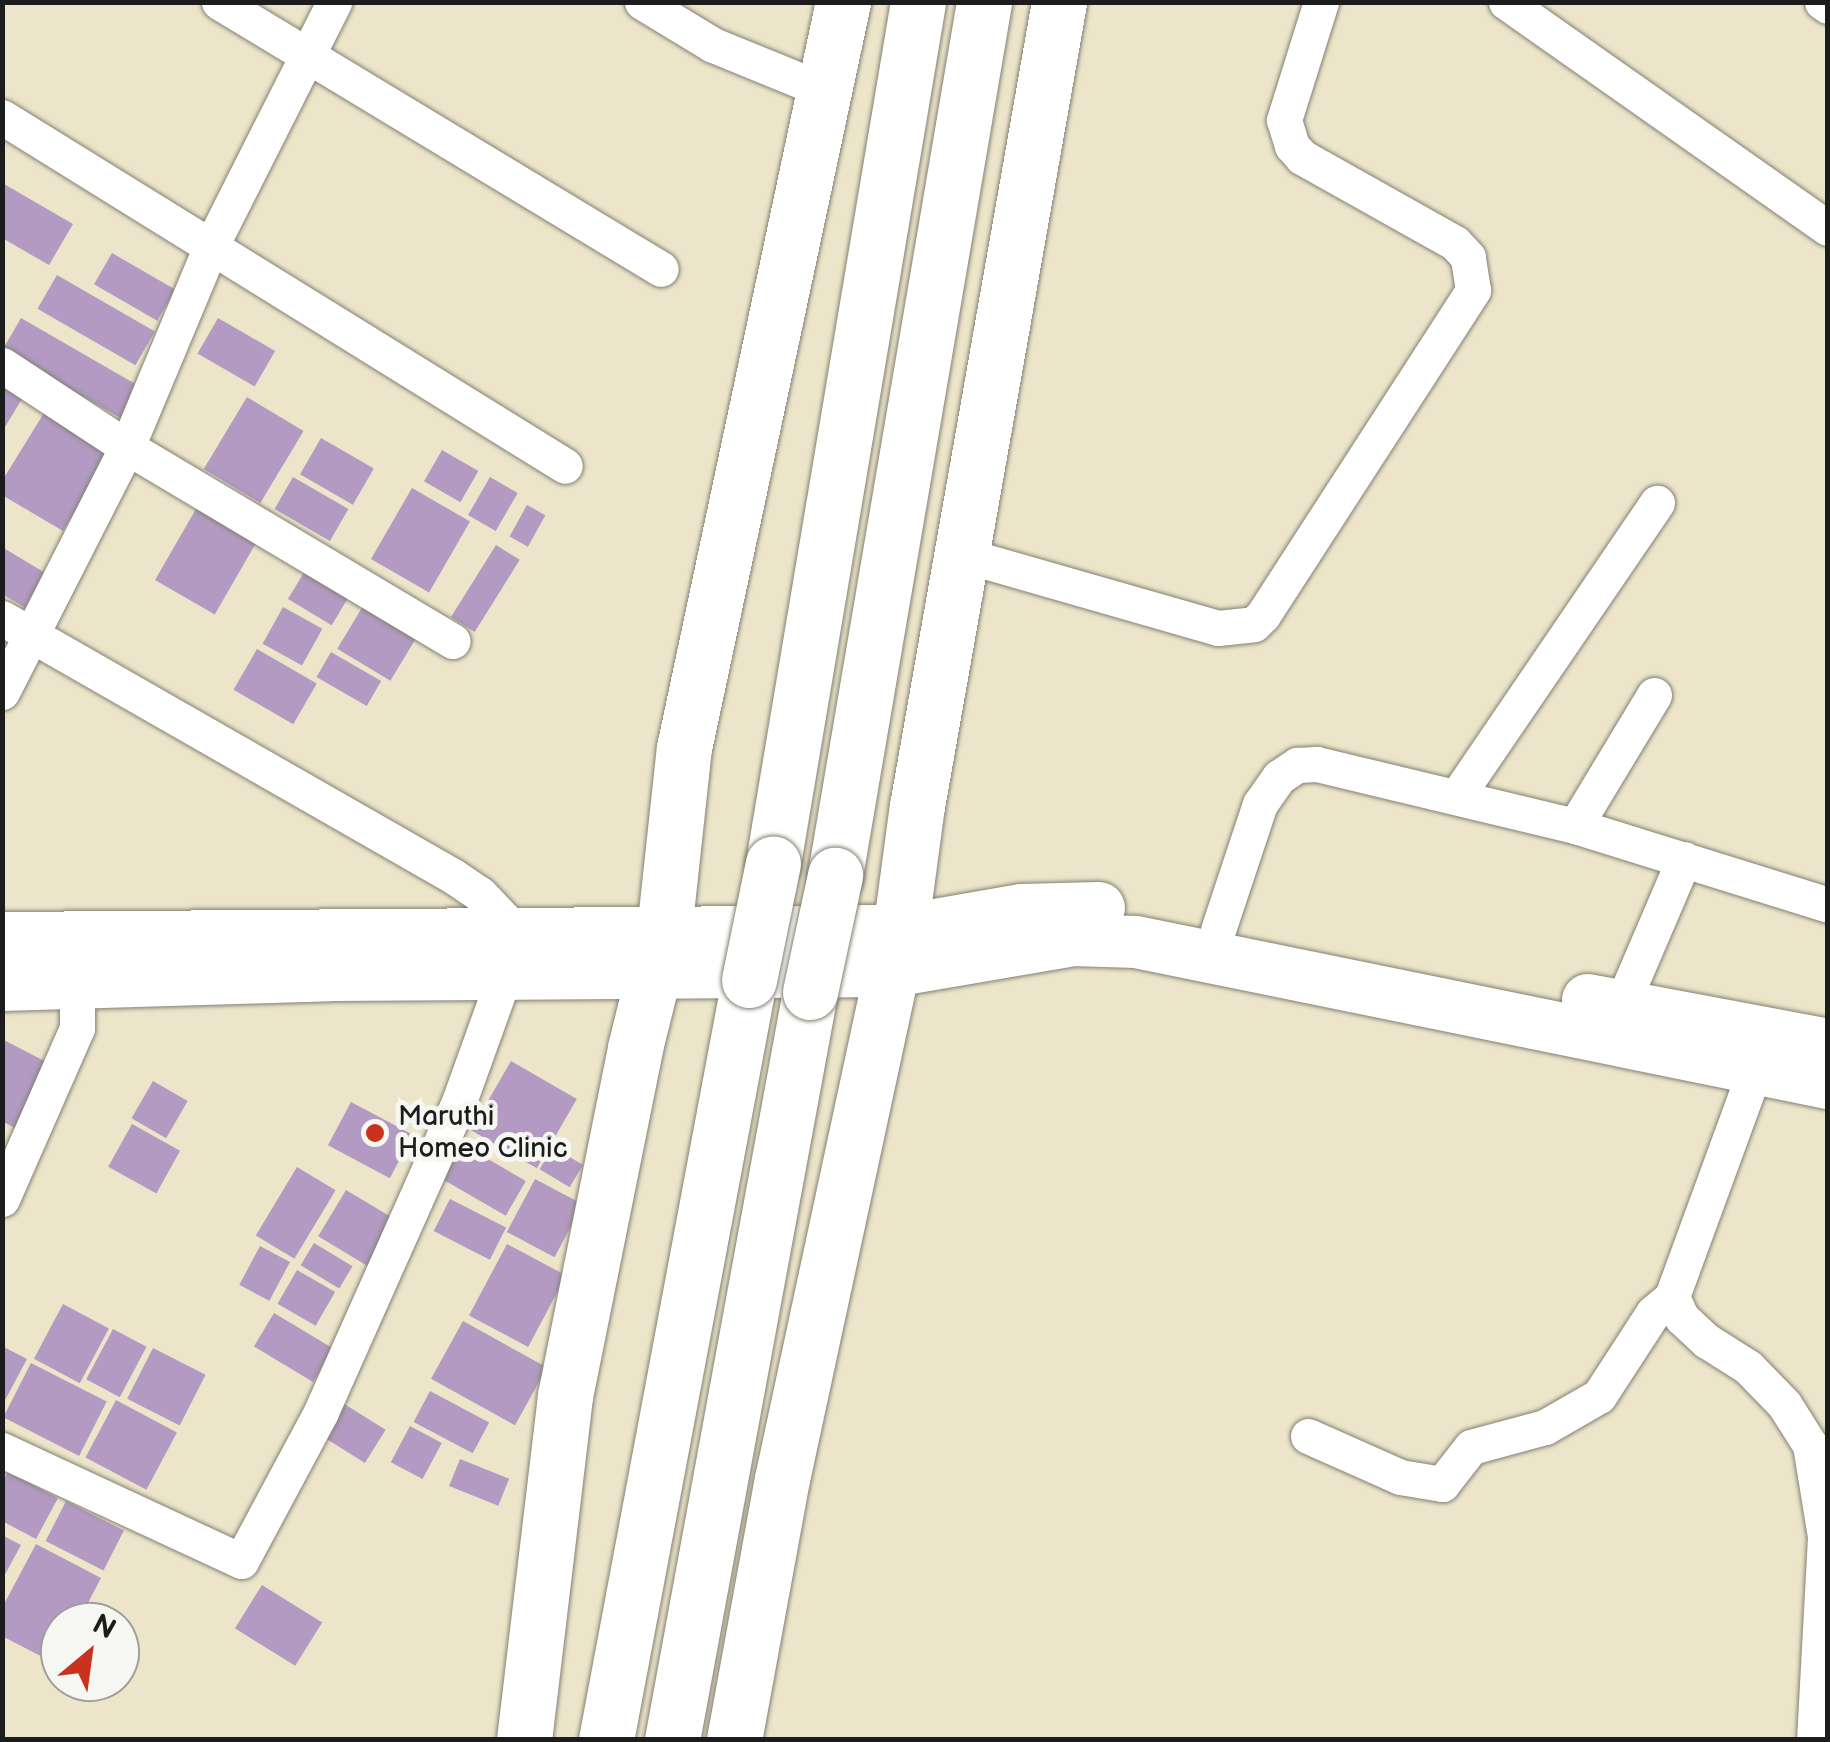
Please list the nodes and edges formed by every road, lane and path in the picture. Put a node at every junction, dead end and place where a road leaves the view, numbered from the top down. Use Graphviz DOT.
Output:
graph roads {
  1 [pos="218,2"];
  2 [pos="334,2"];
  3 [pos="642,2"];
  4 [pos="843,2"];
  5 [pos="918,2"];
  6 [pos="984,2"];
  7 [pos="1059,2"];
  8 [pos="1321,2"];
  9 [pos="1506,2"];
  10 [pos="306,55"];
  11 [pos="823,90"];
  12 [pos="2,117"];
  13 [pos="1828,228"];
  14 [pos="212,246"];
  15 [pos="661,270"];
  16 [pos="2,365"];
  17 [pos="127,447"];
  18 [pos="565,466"];
  19 [pos="1657,503"];
  20 [pos="960,554"];
  21 [pos="2,618"];
  22 [pos="34,636"];
  23 [pos="453,641"];
  24 [pos="2,692"];
  25 [pos="1654,695"];
  26 [pos="1457,796"];
  27 [pos="1574,826"];
  28 [pos="1684,859"];
  29 [pos="1828,905"];
  30 [pos="1138,929"];
  31 [pos="1218,930"];
  32 [pos="2,938"];
  33 [pos="896,951"];
  34 [pos="659,953"];
  35 [pos="512,954"];
  36 [pos="77,959"];
  37 [pos="2,985"];
  38 [pos="1622,1006"];
  39 [pos="1828,1045"];
  40 [pos="1762,1052"];
  41 [pos="1828,1083"];
  42 [pos="2,1200"];
  43 [pos="1672,1297"];
  44 [pos="1308,1436"];
  45 [pos="2,1450"];
  46 [pos="524,1740"];
  47 [pos="606,1740"];
  48 [pos="672,1740"];
  49 [pos="734,1740"];
  50 [pos="1814,1740"];
  1 -- 10 [label="street"];
  2 -- 10 [label="street"];
  3 -- 11 [label="street"];
  4 -- 11 [label="highway"];
  5 -- 47 [label="highway, bridge"];
  6 -- 48 [label="highway, bridge"];
  7 -- 20 [label="highway"];
  8 -- 20 [label="street"];
  9 -- 13 [label="street"];
  10 -- 14 [label="street"];
  10 -- 15 [label="street"];
  11 -- 34 [label="highway"];
  12 -- 14 [label="street"];
  14 -- 17 [label="street"];
  14 -- 18 [label="street"];
  16 -- 17 [label="street"];
  17 -- 22 [label="street"];
  17 -- 23 [label="street"];
  19 -- 26 [label="street"];
  20 -- 33 [label="highway"];
  21 -- 22 [label="street"];
  22 -- 24 [label="street"];
  22 -- 35 [label="street"];
  25 -- 27 [label="street"];
  26 -- 27 [label="street"];
  26 -- 31 [label="street"];
  27 -- 28 [label="street"];
  28 -- 29 [label="street"];
  28 -- 38 [label="street"];
  30 -- 31 [label="main road"];
  30 -- 33 [label="main road"];
  30 -- 40 [label="main road"];
  31 -- 38 [label="main road"];
  32 -- 36 [label="main road"];
  33 -- 34 [label="main road"];
  33 -- 49 [label="highway"];
  34 -- 35 [label="main road"];
  34 -- 46 [label="highway"];
  35 -- 36 [label="main road"];
  35 -- 45 [label="street"];
  36 -- 37 [label="main road"];
  36 -- 42 [label="street"];
  38 -- 40 [label="main road"];
  39 -- 40 [label="main road"];
  40 -- 41 [label="main road"];
  40 -- 43 [label="street"];
  43 -- 44 [label="street"];
  43 -- 50 [label="street"];
}
